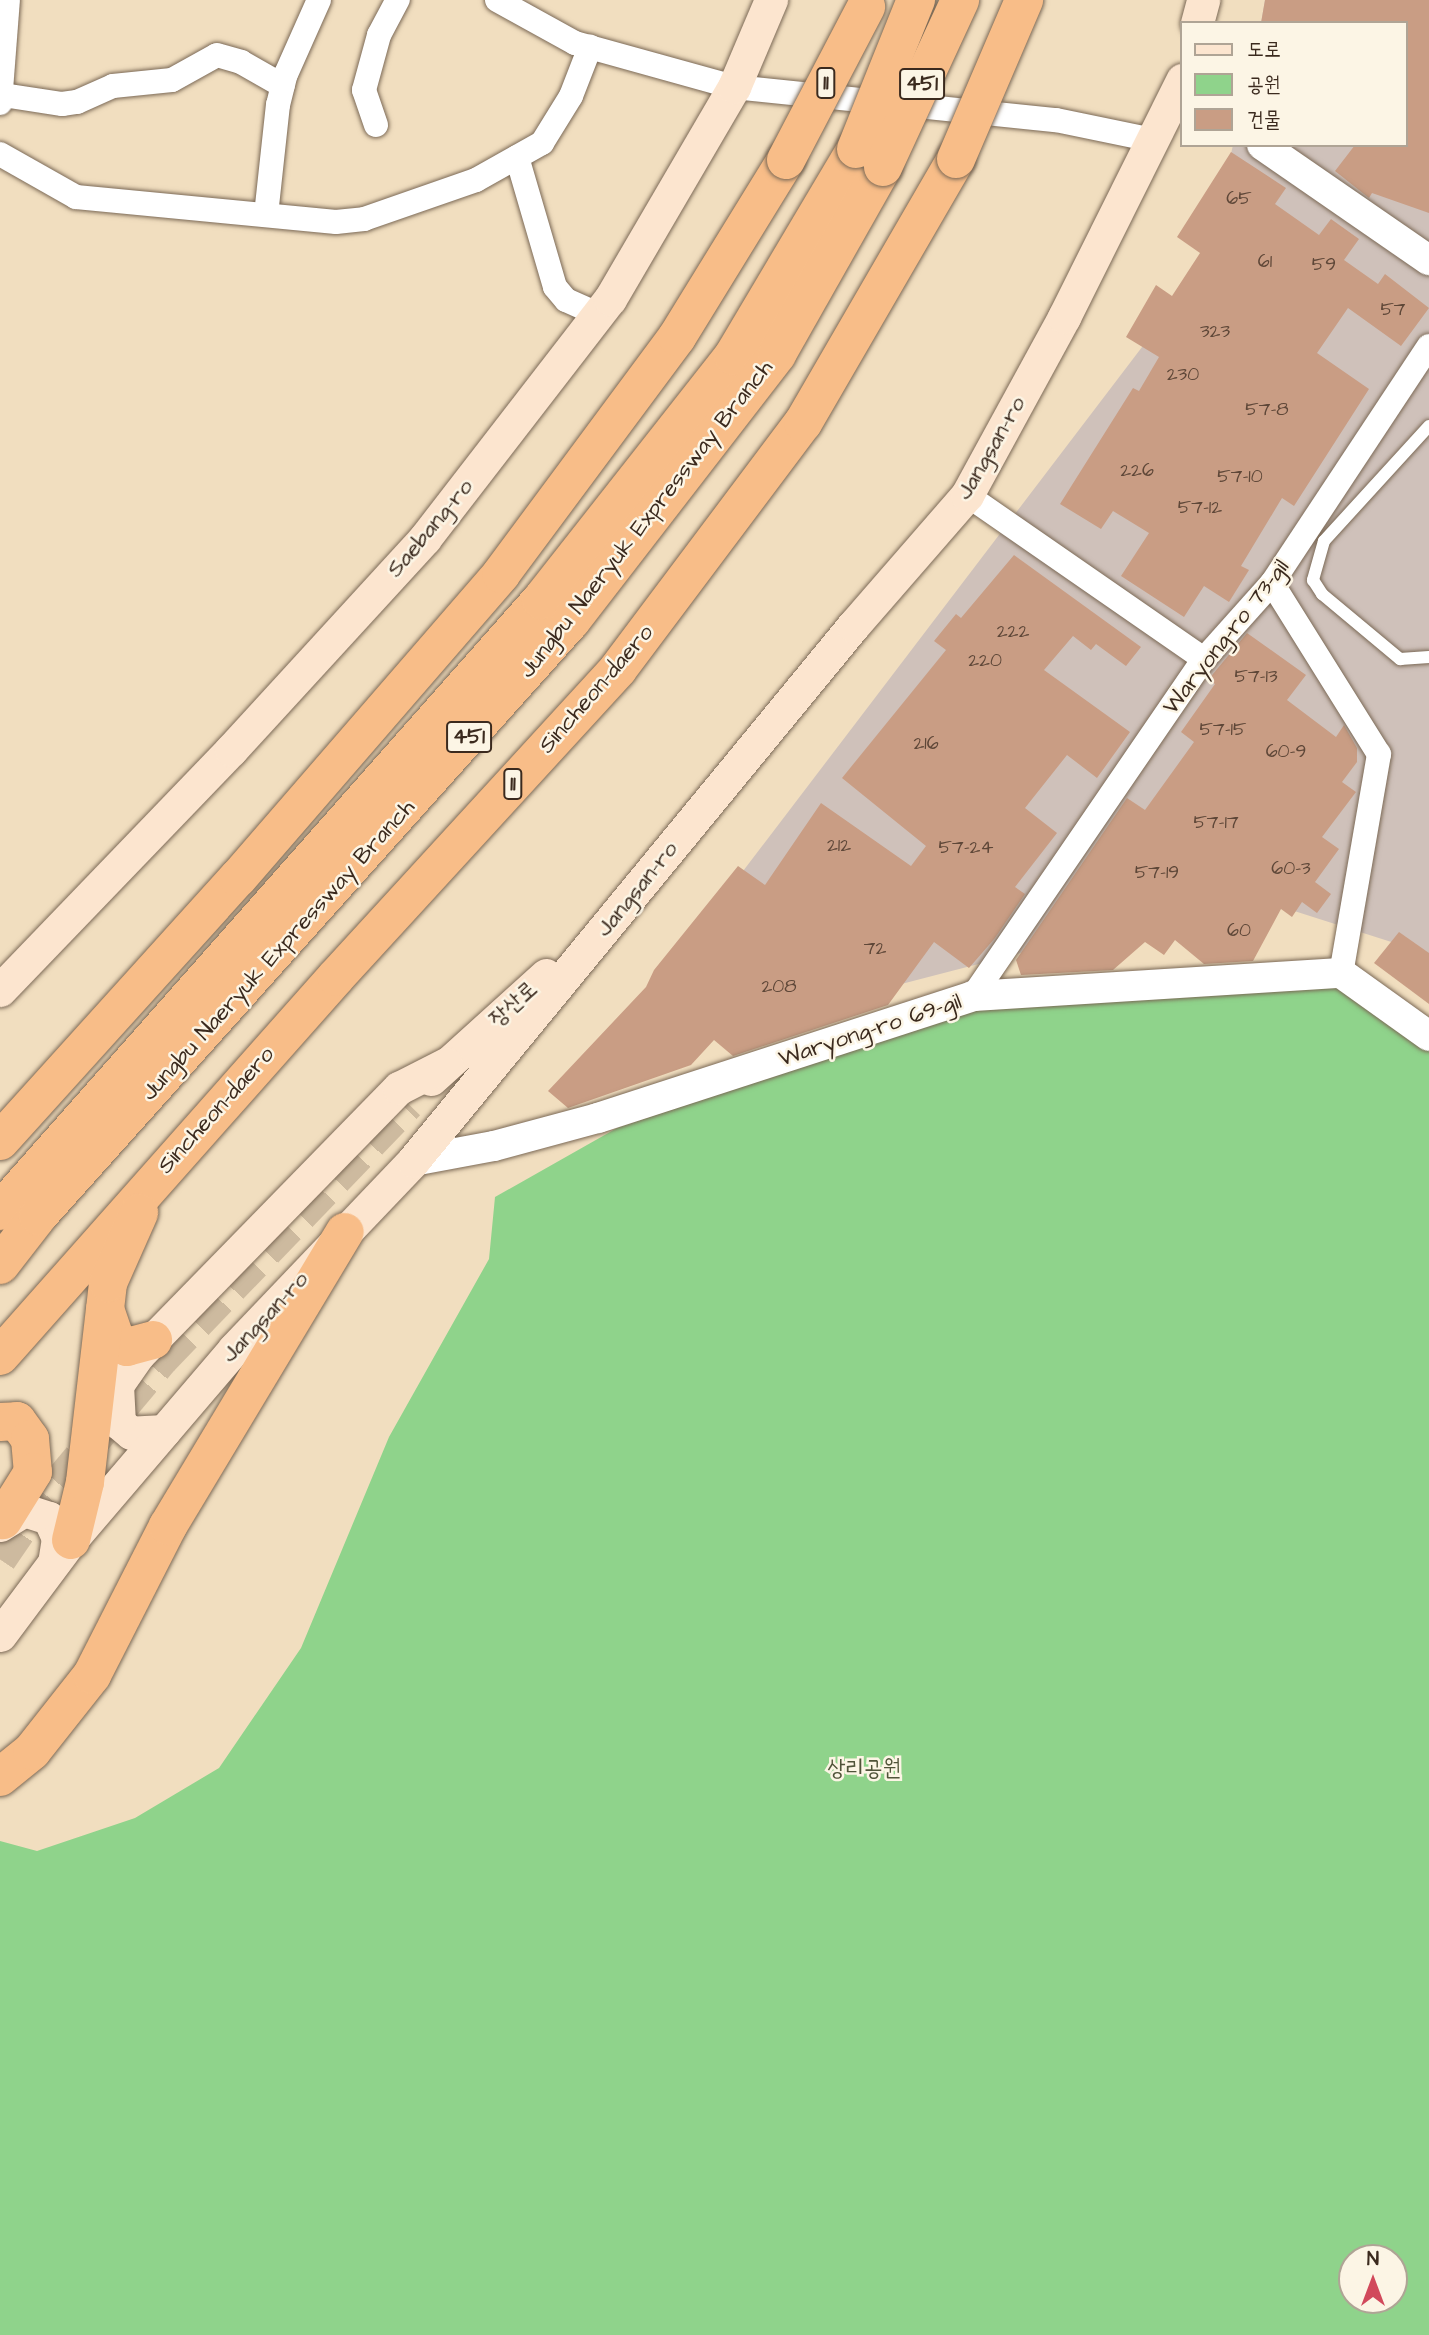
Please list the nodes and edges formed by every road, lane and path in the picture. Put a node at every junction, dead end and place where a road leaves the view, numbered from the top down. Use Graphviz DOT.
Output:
graph roads {
  1 [pos="8,0"];
  2 [pos="320,0"];
  3 [pos="398,0"];
  4 [pos="497,0"];
  5 [pos="771,0"];
  6 [pos="916,0"];
  7 [pos="960,0"];
  8 [pos="1024,0"];
  9 [pos="1203,0"];
  10 [pos="868,4"];
  11 [pos="1198,21"];
  12 [pos="590,47"];
  13 [pos="283,86"];
  14 [pos="734,87"];
  15 [pos="1180,90"];
  16 [pos="1,99"];
  17 [pos="376,125"];
  18 [pos="1153,140"];
  19 [pos="1265,147"];
  20 [pos="0,154"];
  21 [pos="517,157"];
  22 [pos="869,158"];
  23 [pos="267,215"];
  24 [pos="1429,260"];
  25 [pos="598,314"];
  26 [pos="1429,346"];
  27 [pos="1429,426"];
  28 [pos="967,495"];
  29 [pos="1272,583"];
  30 [pos="1429,657"];
  31 [pos="1204,659"];
  32 [pos="622,908"];
  33 [pos="1340,973"];
  34 [pos="0,990"];
  35 [pos="973,996"];
  36 [pos="1429,1036"];
  37 [pos="446,1064"];
  38 [pos="408,1103"];
  39 [pos="0,1141"];
  40 [pos="413,1161"];
  41 [pos="158,1176"];
  42 [pos="0,1211"];
  43 [pos="345,1232"];
  44 [pos="0,1265"];
  45 [pos="105,1309"];
  46 [pos="153,1340"];
  47 [pos="0,1356"];
  48 [pos="0,1422"];
  49 [pos="164,1431"];
  50 [pos="1,1523"];
  51 [pos="62,1551"];
  52 [pos="0,1635"];
  53 [pos="0,1777"];
  1 -- 16 [label="street"];
  2 -- 13 [label="street"];
  3 -- 17 [label="street"];
  4 -- 12 [label="street"];
  5 -- 14 [label="main road, Saebang-ro"];
  6 -- 22 [label="highway, Jungbu Naeryuk Expressway Branch / 451, bridge"];
  7 -- 22 [label="highway, Jungbu Naeryuk Expressway Branch / 451, bridge"];
  8 -- 41 [label="highway, Sincheon-daero / 11, bridge"];
  9 -- 11 [label="main road"];
  10 -- 39 [label="highway, 11, bridge"];
  12 -- 14 [label="street"];
  12 -- 21 [label="street"];
  13 -- 16 [label="street"];
  13 -- 23 [label="street"];
  14 -- 18 [label="street"];
  14 -- 25 [label="main road, Saebang-ro"];
  15 -- 18 [label="main road, Jangsan-ro"];
  18 -- 28 [label="main road, Jangsan-ro"];
  19 -- 24 [label="street"];
  20 -- 23 [label="street"];
  21 -- 23 [label="street"];
  21 -- 25 [label="street"];
  22 -- 42 [label="highway, Jungbu Naeryuk Expressway Branch / 451"];
  22 -- 44 [label="highway, Jungbu Naeryuk Expressway Branch / 451"];
  25 -- 34 [label="main road, Saebang-ro"];
  26 -- 29 [label="street, Waryong-ro 73-gil"];
  27 -- 30 [label="lane"];
  28 -- 31 [label="street"];
  28 -- 32 [label="main road, Jangsan-ro"];
  29 -- 31 [label="street, Waryong-ro 73-gil"];
  29 -- 33 [label="street"];
  31 -- 35 [label="street, Waryong-ro 73-gil"];
  32 -- 37 [label="main road, 장산로"];
  32 -- 40 [label="main road, Jangsan-ro"];
  33 -- 35 [label="street, Waryong-ro 69-gil"];
  33 -- 36 [label="street"];
  35 -- 40 [label="street, Waryong-ro 69-gil"];
  37 -- 38 [label="main road, 장산로"];
  37 -- 46 [label="main road"];
  40 -- 43 [label="main road, Jangsan-ro"];
  41 -- 45 [label="highway"];
  41 -- 47 [label="highway, Sincheon-daero / 11"];
  43 -- 49 [label="main road, Jangsan-ro"];
  43 -- 53 [label="highway"];
  45 -- 46 [label="highway"];
  45 -- 51 [label="highway"];
  46 -- 49 [label="main road"];
  48 -- 50 [label="highway"];
  49 -- 51 [label="main road, Jangsan-ro"];
  50 -- 51 [label="main road"];
  51 -- 52 [label="main road, Jangsan-ro"];
}
